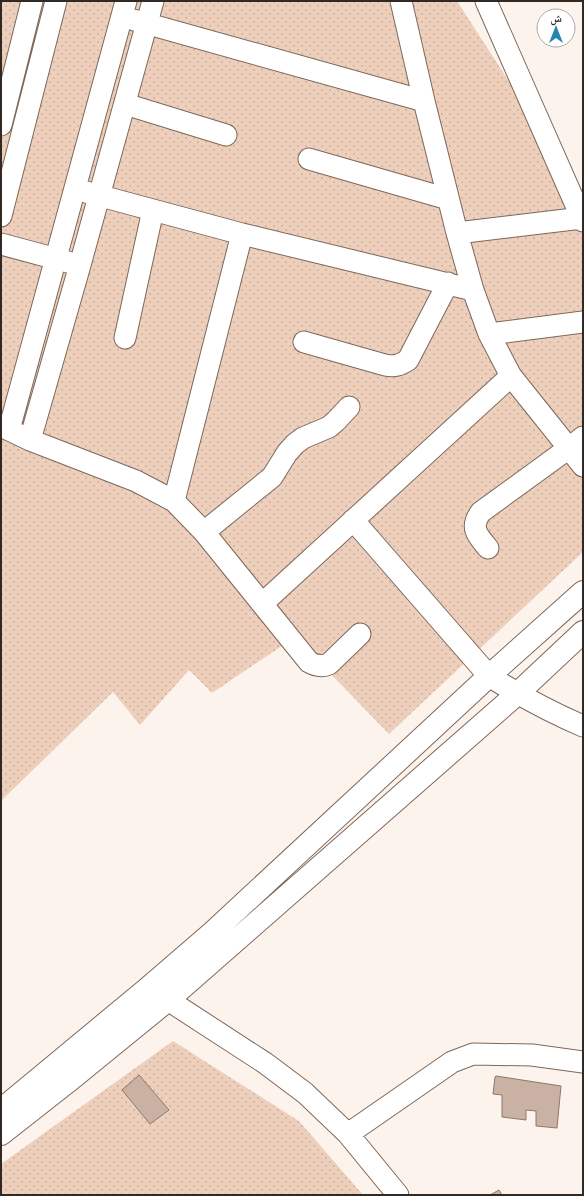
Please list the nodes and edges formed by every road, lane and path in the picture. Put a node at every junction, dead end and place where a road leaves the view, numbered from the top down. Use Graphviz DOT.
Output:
graph roads {
  1 [pos="32,1"];
  2 [pos="56,1"];
  3 [pos="153,1"];
  4 [pos="401,1"];
  5 [pos="486,1"];
  6 [pos="124,8"];
  7 [pos="148,24"];
  8 [pos="424,101"];
  9 [pos="125,104"];
  10 [pos="1,125"];
  11 [pos="226,135"];
  12 [pos="309,159"];
  13 [pos="74,189"];
  14 [pos="99,196"];
  15 [pos="448,199"];
  16 [pos="153,210"];
  17 [pos="1,216"];
  18 [pos="582,220"];
  19 [pos="456,233"];
  20 [pos="242,234"];
  21 [pos="1,244"];
  22 [pos="55,259"];
  23 [pos="80,266"];
  24 [pos="448,283"];
  25 [pos="473,290"];
  26 [pos="583,322"];
  27 [pos="489,334"];
  28 [pos="125,338"];
  29 [pos="304,342"];
  30 [pos="511,376"];
  31 [pos="349,407"];
  32 [pos="5,428"];
  33 [pos="30,440"];
  34 [pos="576,442"];
  35 [pos="583,466"];
  36 [pos="174,502"];
  37 [pos="353,520"];
  38 [pos="204,532"];
  39 [pos="488,548"];
  40 [pos="583,592"];
  41 [pos="262,603"];
  42 [pos="583,632"];
  43 [pos="360,634"];
  44 [pos="489,676"];
  45 [pos="516,694"];
  46 [pos="583,726"];
  47 [pos="147,989"];
  48 [pos="168,1000"];
  49 [pos="583,1062"];
  50 [pos="1,1110"];
  51 [pos="1,1134"];
  52 [pos="348,1134"];
  53 [pos="398,1195"];
  1 -- 10 [label="street"];
  2 -- 17 [label="street"];
  3 -- 7 [label="street"];
  4 -- 8 [label="street"];
  5 -- 18 [label="street"];
  6 -- 7 [label="street"];
  6 -- 13 [label="street"];
  7 -- 8 [label="street"];
  7 -- 9 [label="street"];
  8 -- 15 [label="street"];
  9 -- 11 [label="street"];
  9 -- 14 [label="street"];
  12 -- 15 [label="street"];
  13 -- 14 [label="street"];
  13 -- 22 [label="street"];
  14 -- 16 [label="street"];
  14 -- 23 [label="street"];
  15 -- 19 [label="street"];
  16 -- 20 [label="street"];
  16 -- 28 [label="street"];
  18 -- 19 [label="street"];
  19 -- 25 [label="street"];
  20 -- 24 [label="street"];
  20 -- 36 [label="street"];
  21 -- 22 [label="street"];
  22 -- 23 [label="street"];
  22 -- 32 [label="street"];
  23 -- 33 [label="street"];
  24 -- 25 [label="street"];
  24 -- 29 [label="street"];
  25 -- 27 [label="street"];
  26 -- 27 [label="street"];
  27 -- 30 [label="street"];
  30 -- 34 [label="street"];
  30 -- 37 [label="street"];
  31 -- 38 [label="street"];
  32 -- 33 [label="street"];
  33 -- 36 [label="street"];
  34 -- 35 [label="street"];
  34 -- 39 [label="street"];
  36 -- 38 [label="street"];
  37 -- 41 [label="street"];
  37 -- 44 [label="street"];
  38 -- 41 [label="street"];
  40 -- 44 [label="main road"];
  41 -- 43 [label="street"];
  42 -- 45 [label="main road"];
  44 -- 45 [label="street"];
  44 -- 47 [label="main road"];
  45 -- 46 [label="street"];
  45 -- 48 [label="main road"];
  47 -- 48 [label="street"];
  47 -- 50 [label="main road"];
  48 -- 51 [label="main road"];
  48 -- 52 [label="street"];
  49 -- 52 [label="street"];
  52 -- 53 [label="street"];
}
